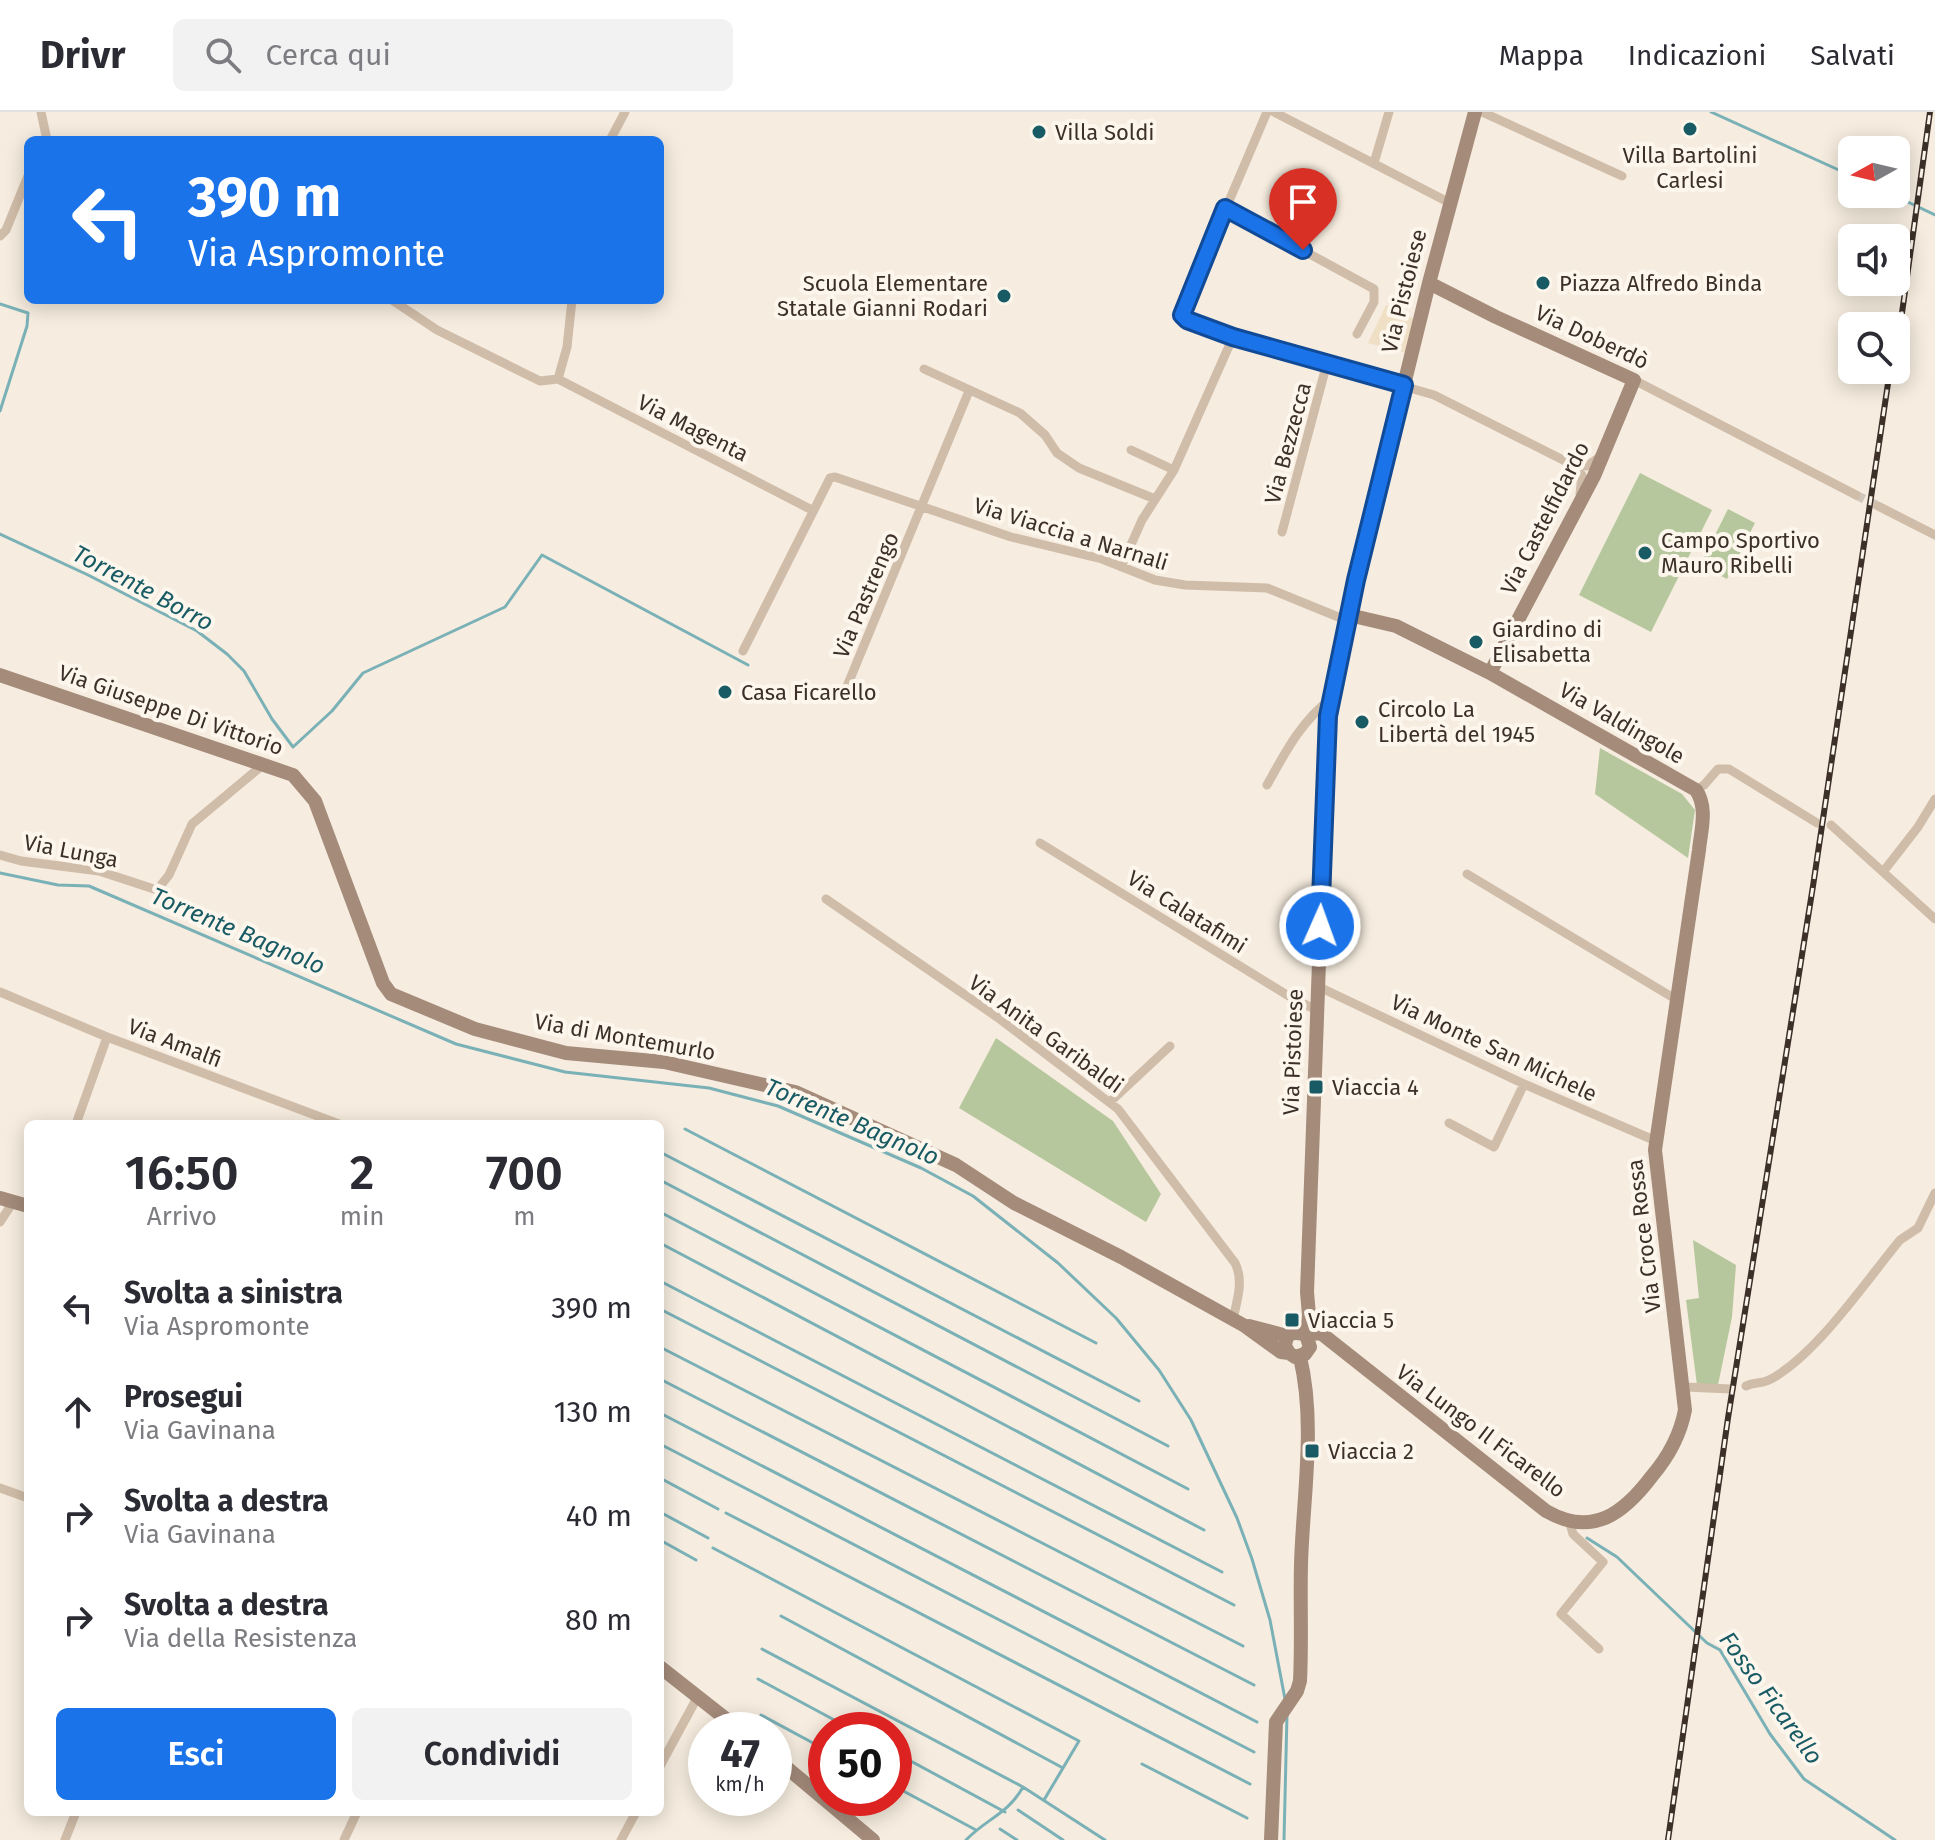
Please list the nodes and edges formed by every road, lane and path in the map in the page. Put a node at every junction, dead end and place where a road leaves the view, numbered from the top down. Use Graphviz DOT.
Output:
graph roads {
  1 [pos="41,112"];
  2 [pos="625,112"];
  3 [pos="1267,112"];
  4 [pos="1274,112"];
  5 [pos="1389,112"];
  6 [pos="1475,112"];
  7 [pos="1482,112"];
  8 [pos="46,136"];
  9 [pos="612,136"];
  10 [pos="1374,163"];
  11 [pos="1622,176"];
  12 [pos="24,186"];
  13 [pos="1450,203"];
  14 [pos="1225,208"];
  15 [pos="0,236"];
  16 [pos="1429,283"];
  17 [pos="398,304"];
  18 [pos="572,304"];
  19 [pos="1357,334"];
  20 [pos="1233,337"];
  21 [pos="1327,363"];
  22 [pos="924,369"];
  23 [pos="558,379"];
  24 [pos="1634,380"];
  25 [pos="1404,385"];
  26 [pos="969,391"];
  27 [pos="1131,450"];
  28 [pos="1604,451"];
  29 [pos="1569,463"];
  30 [pos="1174,470"];
  31 [pos="1856,495"];
  32 [pos="1155,499"];
  33 [pos="1878,506"];
  34 [pos="922,507"];
  35 [pos="812,510"];
  36 [pos="1574,513"];
  37 [pos="1282,532"];
  38 [pos="1935,535"];
  39 [pos="1121,567"];
  40 [pos="1348,618"];
  41 [pos="743,651"];
  42 [pos="1490,673"];
  43 [pos="0,675"];
  44 [pos="843,696"];
  45 [pos="1331,699"];
  46 [pos="264,764"];
  47 [pos="1267,785"];
  48 [pos="1696,790"];
  49 [pos="1935,799"];
  50 [pos="1817,823"];
  51 [pos="1831,825"];
  52 [pos="1040,843"];
  53 [pos="0,855"];
  54 [pos="1883,872"];
  55 [pos="1467,874"];
  56 [pos="826,899"];
  57 [pos="1935,919"];
  58 [pos="383,983"];
  59 [pos="1317,986"];
  60 [pos="0,992"];
  61 [pos="1677,1000"];
  62 [pos="1316,1010"];
  63 [pos="107,1037"];
  64 [pos="1170,1046"];
  65 [pos="1524,1084"];
  66 [pos="1110,1102"];
  67 [pos="77,1120"];
  68 [pos="328,1120"];
  69 [pos="1449,1123"];
  70 [pos="1656,1141"];
  71 [pos="1935,1193"];
  72 [pos="14,1202"];
  73 [pos="0,1222"];
  74 [pos="1239,1322"];
  75 [pos="1298,1343"];
  76 [pos="1746,1386"];
  77 [pos="1685,1387"];
  78 [pos="1731,1389"];
  79 [pos="0,1488"];
  80 [pos="24,1497"];
  81 [pos="1569,1520"];
  82 [pos="1599,1649"];
  83 [pos="664,1670"];
  84 [pos="698,1696"];
  85 [pos="718,1712"];
  86 [pos="664,1759"];
  87 [pos="792,1772"];
  88 [pos="74,1816"];
  89 [pos="355,1816"];
  90 [pos="634,1816"];
  91 [pos="65,1840"];
  92 [pos="344,1840"];
  93 [pos="621,1840"];
  94 [pos="873,1840"];
  95 [pos="1271,1840"];
  1 -- 8 [label="street"];
  2 -- 9 [label="street"];
  3 -- 14 [label="street"];
  4 -- 10 [label="street"];
  5 -- 10 [label="street"];
  6 -- 13 [label="street, Via Pistoiese"];
  7 -- 11 [label="street"];
  10 -- 13 [label="street"];
  12 -- 15 [label="street"];
  13 -- 16 [label="street, Via Pistoiese"];
  14 -- 19 [label="street"];
  14 -- 20 [label="street"];
  16 -- 24 [label="street, Via Doberdò"];
  16 -- 25 [label="street, Via Pistoiese"];
  17 -- 23 [label="street, Via Magenta"];
  18 -- 23 [label="street"];
  20 -- 21 [label="street"];
  20 -- 30 [label="street"];
  21 -- 25 [label="street"];
  21 -- 37 [label="street, Via Bezzecca"];
  22 -- 26 [label="street"];
  23 -- 35 [label="street, Via Magenta"];
  24 -- 28 [label="street, Via Castelfidardo"];
  24 -- 31 [label="street, Via Doberdò"];
  25 -- 29 [label="street"];
  25 -- 40 [label="street, Via Pistoiese"];
  26 -- 32 [label="street"];
  26 -- 34 [label="street"];
  27 -- 30 [label="street"];
  28 -- 29 [label="street"];
  28 -- 36 [label="street, Via Castelfidardo"];
  29 -- 36 [label="street"];
  30 -- 32 [label="street"];
  32 -- 39 [label="street"];
  33 -- 38 [label="street"];
  34 -- 35 [label="street, Via Viaccia a Narnali"];
  34 -- 39 [label="street, Via Viaccia a Narnali"];
  34 -- 44 [label="street, Via Pastrengo"];
  35 -- 41 [label="street, Via Viaccia a Narnali"];
  36 -- 42 [label="street, Via Castelfidardo"];
  39 -- 40 [label="street, Via Viaccia a Narnali"];
  40 -- 42 [label="street, Via Valdingole"];
  40 -- 45 [label="street, Via Pistoiese"];
  42 -- 48 [label="street, Via Valdingole"];
  43 -- 46 [label="street, Via Giuseppe Di Vittorio"];
  45 -- 47 [label="street"];
  45 -- 59 [label="street, Via Pistoiese"];
  46 -- 53 [label="street, Via Lunga"];
  46 -- 58 [label="street, Via Giuseppe Di Vittorio"];
  48 -- 50 [label="street, Via Valdingole"];
  48 -- 61 [label="street, Via Croce Rossa"];
  49 -- 54 [label="street"];
  51 -- 54 [label="street"];
  52 -- 62 [label="street, Via Calatafimi"];
  54 -- 57 [label="street"];
  55 -- 61 [label="street"];
  56 -- 66 [label="street, Via Anita Garibaldi"];
  58 -- 74 [label="street, Via di Montemurlo"];
  59 -- 62 [label="street, Via Pistoiese"];
  59 -- 65 [label="street, Via Monte San Michele"];
  60 -- 63 [label="street, Via Amalfi"];
  61 -- 70 [label="street, Via Croce Rossa"];
  62 -- 75 [label="street, Via Pistoiese"];
  63 -- 67 [label="street"];
  63 -- 68 [label="street, Via Amalfi"];
  64 -- 66 [label="street"];
  65 -- 69 [label="street"];
  65 -- 70 [label="street, Via Monte San Michele"];
  66 -- 74 [label="street, Via Anita Garibaldi"];
  70 -- 77 [label="street, Via Croce Rossa"];
  71 -- 76 [label="street"];
  72 -- 73 [label="street"];
  74 -- 75 [label="street, Via di Montemurlo"];
  75 -- 81 [label="street, Via Lungo Il Ficarello"];
  75 -- 95 [label="street, Via Pistoiese"];
  77 -- 78 [label="street"];
  77 -- 81 [label="street, Via Croce Rossa"];
  79 -- 80 [label="street"];
  81 -- 82 [label="street, Via Lungo Il Ficarello"];
  83 -- 84 [label="street"];
  84 -- 85 [label="street"];
  84 -- 86 [label="street"];
  87 -- 94 [label="street"];
  88 -- 91 [label="street"];
  89 -- 92 [label="street"];
  90 -- 93 [label="street"];
}
